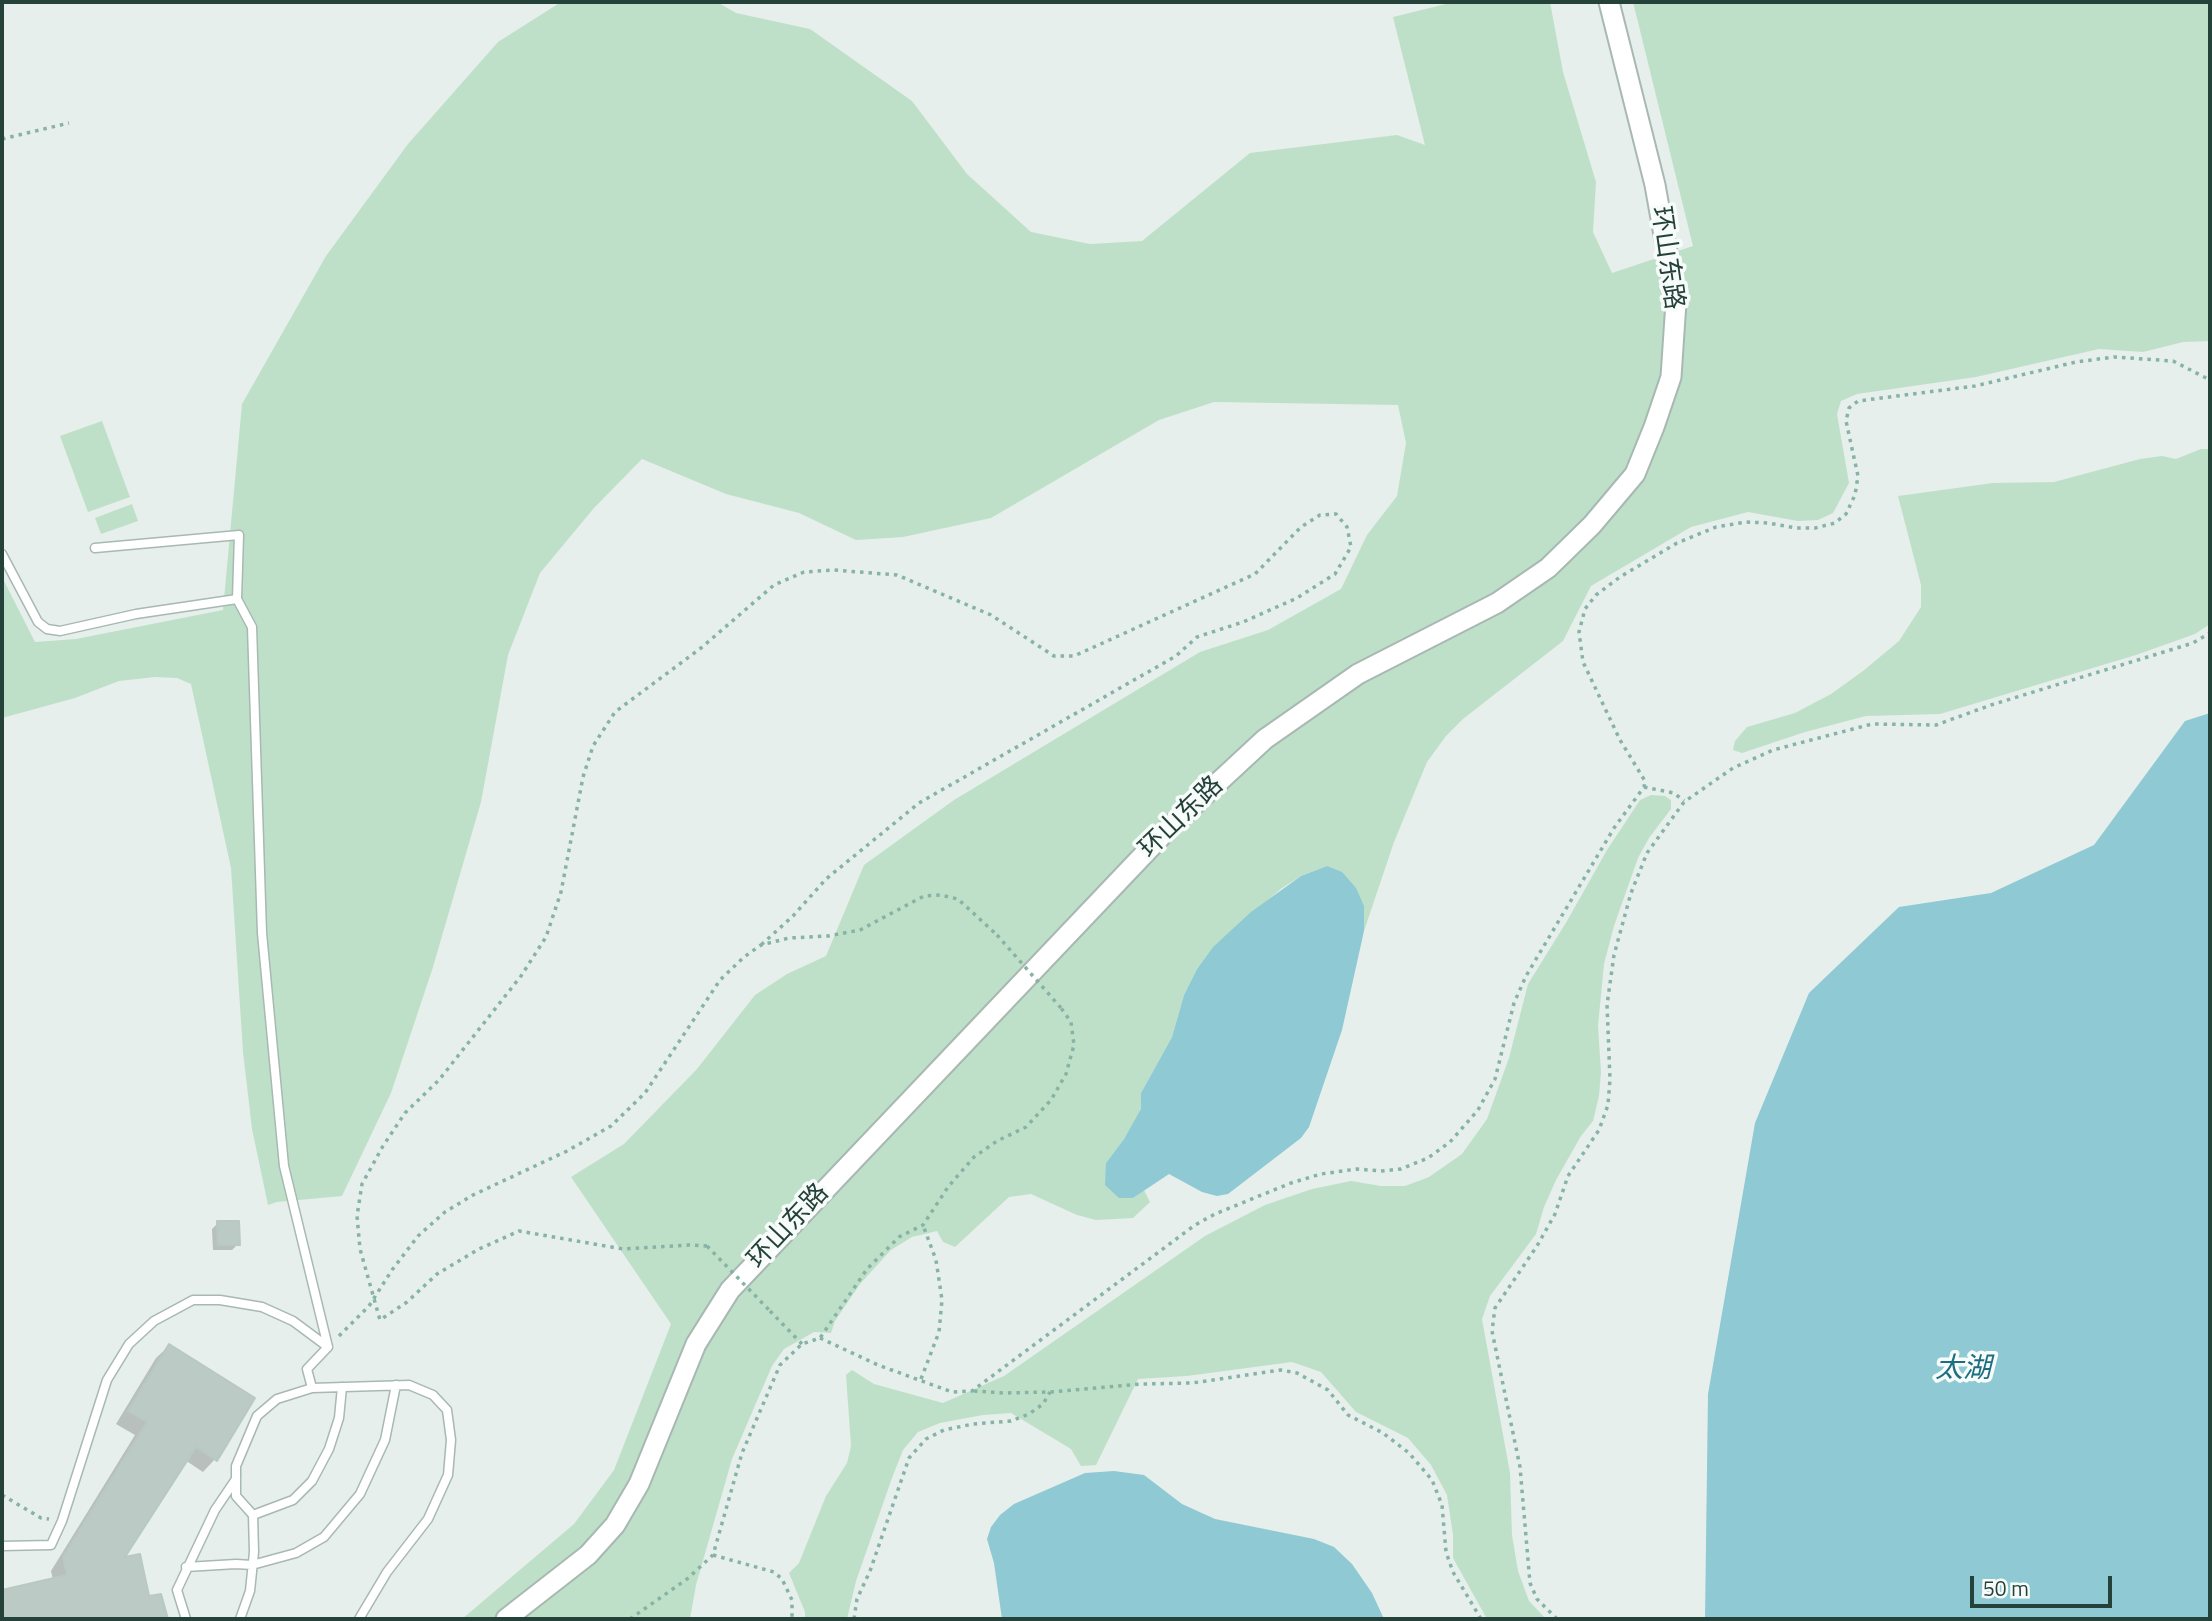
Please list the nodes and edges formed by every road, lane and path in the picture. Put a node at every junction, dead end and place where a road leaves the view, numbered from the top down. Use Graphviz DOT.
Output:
graph roads {
  1 [pos="1609,2"];
  2 [pos="69,123"];
  3 [pos="2,139"];
  4 [pos="2210,380"];
  5 [pos="95,548"];
  6 [pos="2,554"];
  7 [pos="237,599"];
  8 [pos="2210,633"];
  9 [pos="1644,787"];
  10 [pos="1684,802"];
  11 [pos="761,945"];
  12 [pos="923,1225"];
  13 [pos="373,1299"];
  14 [pos="820,1338"];
  15 [pos="802,1344"];
  16 [pos="328,1347"];
  17 [pos="920,1379"];
  18 [pos="396,1385"];
  19 [pos="342,1387"];
  20 [pos="312,1388"];
  21 [pos="972,1391"];
  22 [pos="1050,1392"];
  23 [pos="236,1479"];
  24 [pos="2,1495"];
  25 [pos="253,1515"];
  26 [pos="62,1521"];
  27 [pos="2,1546"];
  28 [pos="713,1555"];
  29 [pos="252,1565"];
  30 [pos="186,1567"];
  31 [pos="186,1619"];
  32 [pos="240,1619"];
  33 [pos="359,1619"];
  34 [pos="506,1619"];
  35 [pos="630,1619"];
  36 [pos="792,1619"];
  37 [pos="854,1619"];
  38 [pos="1481,1619"];
  39 [pos="1557,1619"];
  1 -- 34 [label="street, 环山东路"];
  2 -- 3 [label="path"];
  4 -- 9 [label="path"];
  5 -- 7 [label="lane"];
  6 -- 7 [label="lane"];
  7 -- 16 [label="lane"];
  8 -- 10 [label="path"];
  9 -- 10 [label="path"];
  9 -- 21 [label="path"];
  10 -- 39 [label="path"];
  11 -- 12 [label="path, bridge"];
  11 -- 13 [label="path"];
  11 -- 13 [label="path"];
  12 -- 14 [label="path"];
  12 -- 17 [label="path"];
  13 -- 15 [label="path, bridge"];
  13 -- 16 [label="path"];
  14 -- 15 [label="path"];
  14 -- 17 [label="path"];
  15 -- 28 [label="path"];
  16 -- 20 [label="lane"];
  16 -- 26 [label="lane"];
  17 -- 21 [label="path"];
  18 -- 19 [label="lane"];
  18 -- 29 [label="lane"];
  18 -- 33 [label="lane"];
  19 -- 20 [label="lane"];
  19 -- 25 [label="lane"];
  20 -- 23 [label="lane"];
  21 -- 22 [label="path"];
  22 -- 37 [label="path"];
  22 -- 38 [label="path"];
  23 -- 25 [label="lane"];
  23 -- 30 [label="lane"];
  24 -- 26 [label="path"];
  25 -- 29 [label="lane"];
  26 -- 27 [label="lane"];
  28 -- 35 [label="path"];
  28 -- 36 [label="path"];
  29 -- 30 [label="lane"];
  29 -- 32 [label="lane"];
  30 -- 31 [label="lane"];
}
